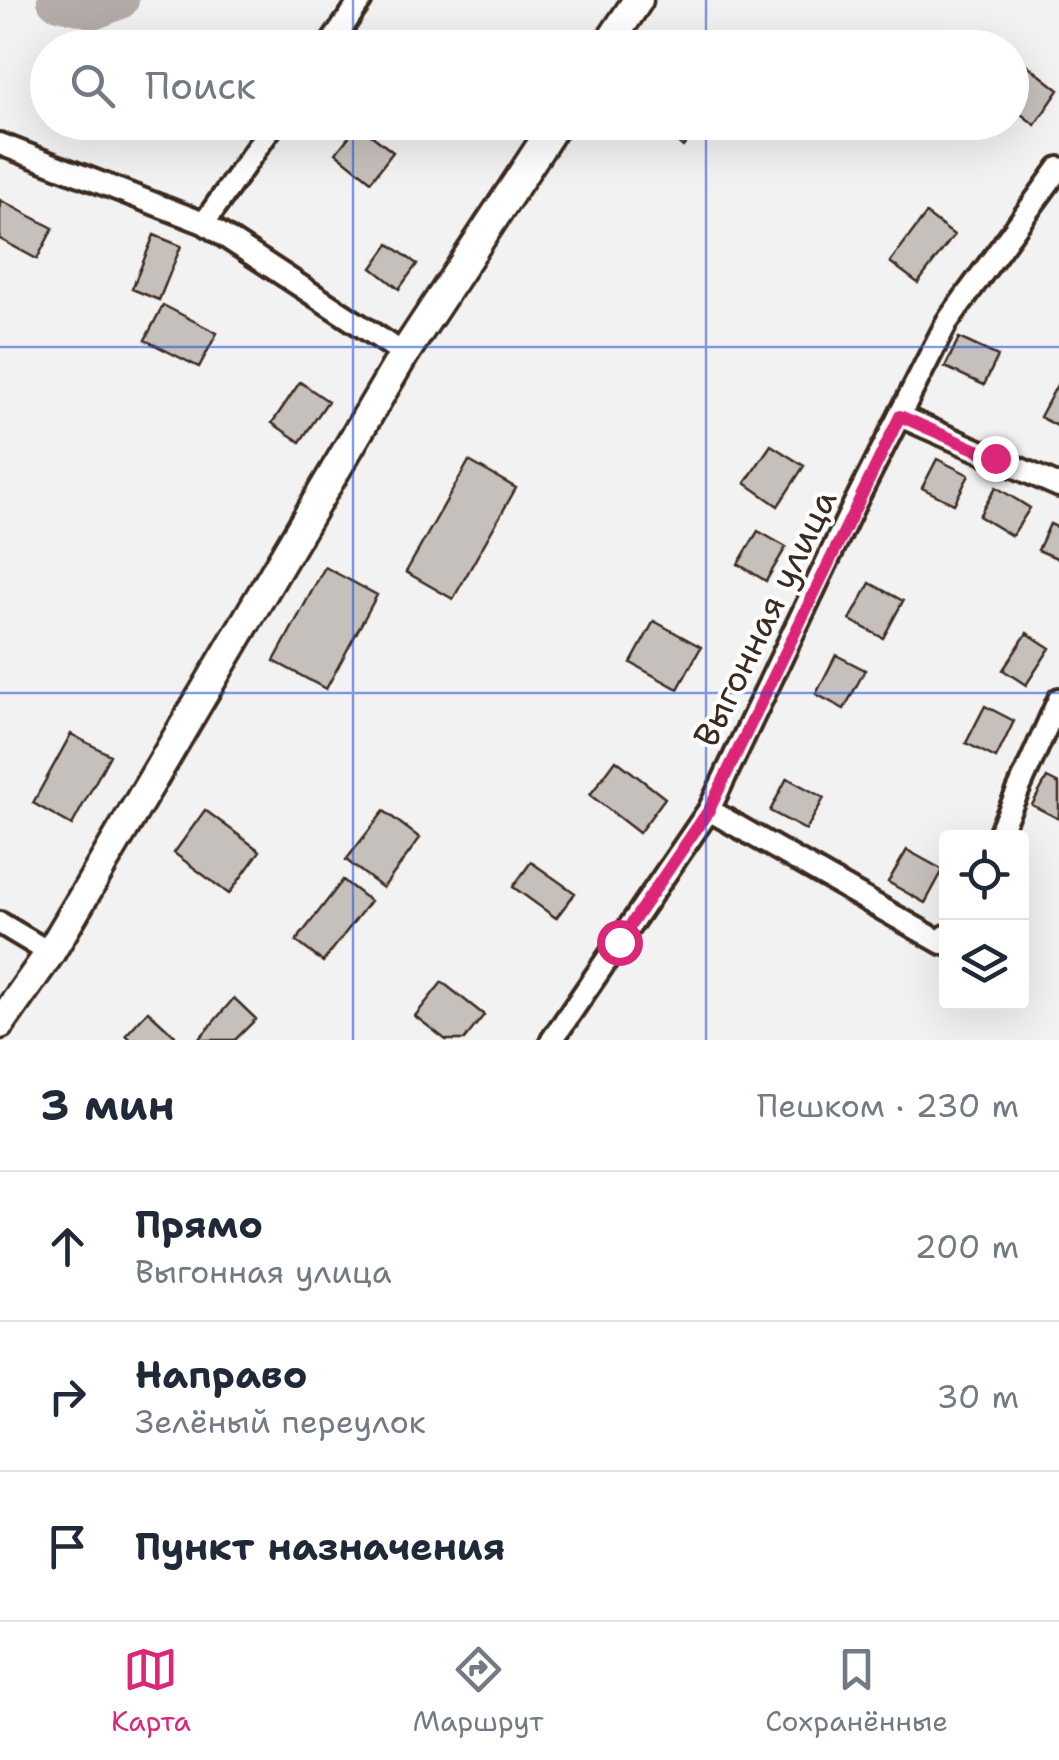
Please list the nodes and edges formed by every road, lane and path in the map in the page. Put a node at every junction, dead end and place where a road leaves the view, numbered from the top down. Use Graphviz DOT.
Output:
graph roads {
  1 [pos="361,0"];
  2 [pos="638,0"];
  3 [pos="340,30"];
  4 [pos="618,30"];
  5 [pos="262,140"];
  6 [pos="545,140"];
  7 [pos="0,144"];
  8 [pos="1059,168"];
  9 [pos="204,223"];
  10 [pos="404,354"];
  11 [pos="900,416"];
  12 [pos="1059,486"];
  13 [pos="1059,699"];
  14 [pos="709,810"];
  15 [pos="1002,830"];
  16 [pos="0,923"];
  17 [pos="939,940"];
  18 [pos="50,953"];
  19 [pos="0,1024"];
  20 [pos="552,1040"];
  1 -- 3 [label="street"];
  2 -- 4 [label="street"];
  5 -- 9 [label="street"];
  6 -- 10 [label="street"];
  7 -- 9 [label="street"];
  8 -- 11 [label="street, Выгонная улица"];
  9 -- 10 [label="street"];
  10 -- 18 [label="street"];
  11 -- 12 [label="street"];
  11 -- 14 [label="street, Выгонная улица"];
  13 -- 15 [label="street"];
  14 -- 17 [label="street"];
  14 -- 20 [label="street, Выгонная улица"];
  16 -- 18 [label="street"];
  18 -- 19 [label="street"];
}
